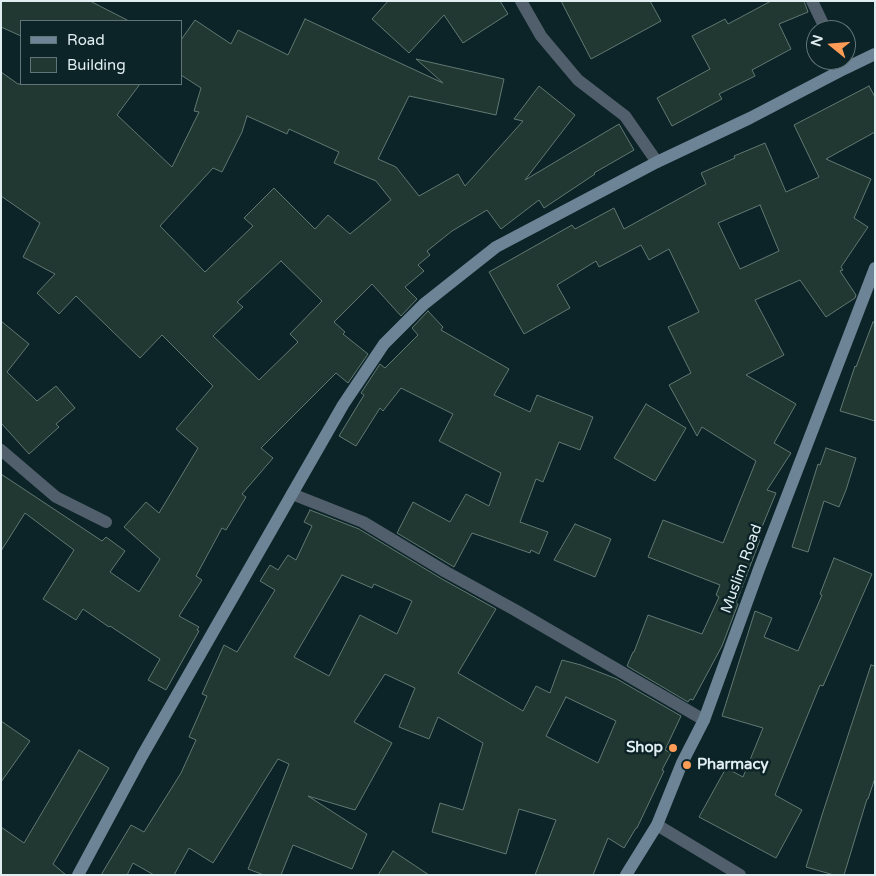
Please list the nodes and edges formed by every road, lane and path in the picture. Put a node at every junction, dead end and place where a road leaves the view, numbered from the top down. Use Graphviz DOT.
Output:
graph roads {
  1 [pos="521,1"];
  2 [pos="812,1"];
  3 [pos="821,20"];
  4 [pos="875,54"];
  5 [pos="856,60"];
  6 [pos="832,70"];
  7 [pos="657,162"];
  8 [pos="875,268"];
  9 [pos="1,450"];
  10 [pos="292,494"];
  11 [pos="106,522"];
  12 [pos="704,720"];
  13 [pos="656,826"];
  14 [pos="78,875"];
  15 [pos="626,875"];
  16 [pos="740,875"];
  1 -- 7 [label="street"];
  2 -- 3 [label="street"];
  4 -- 5 [label="street"];
  6 -- 7 [label="street"];
  7 -- 10 [label="street"];
  8 -- 12 [label="street, Muslim Road"];
  9 -- 11 [label="street"];
  10 -- 12 [label="street"];
  10 -- 14 [label="street"];
  12 -- 13 [label="street, Muslim Road"];
  13 -- 15 [label="street, Muslim Road"];
  13 -- 16 [label="street"];
}
